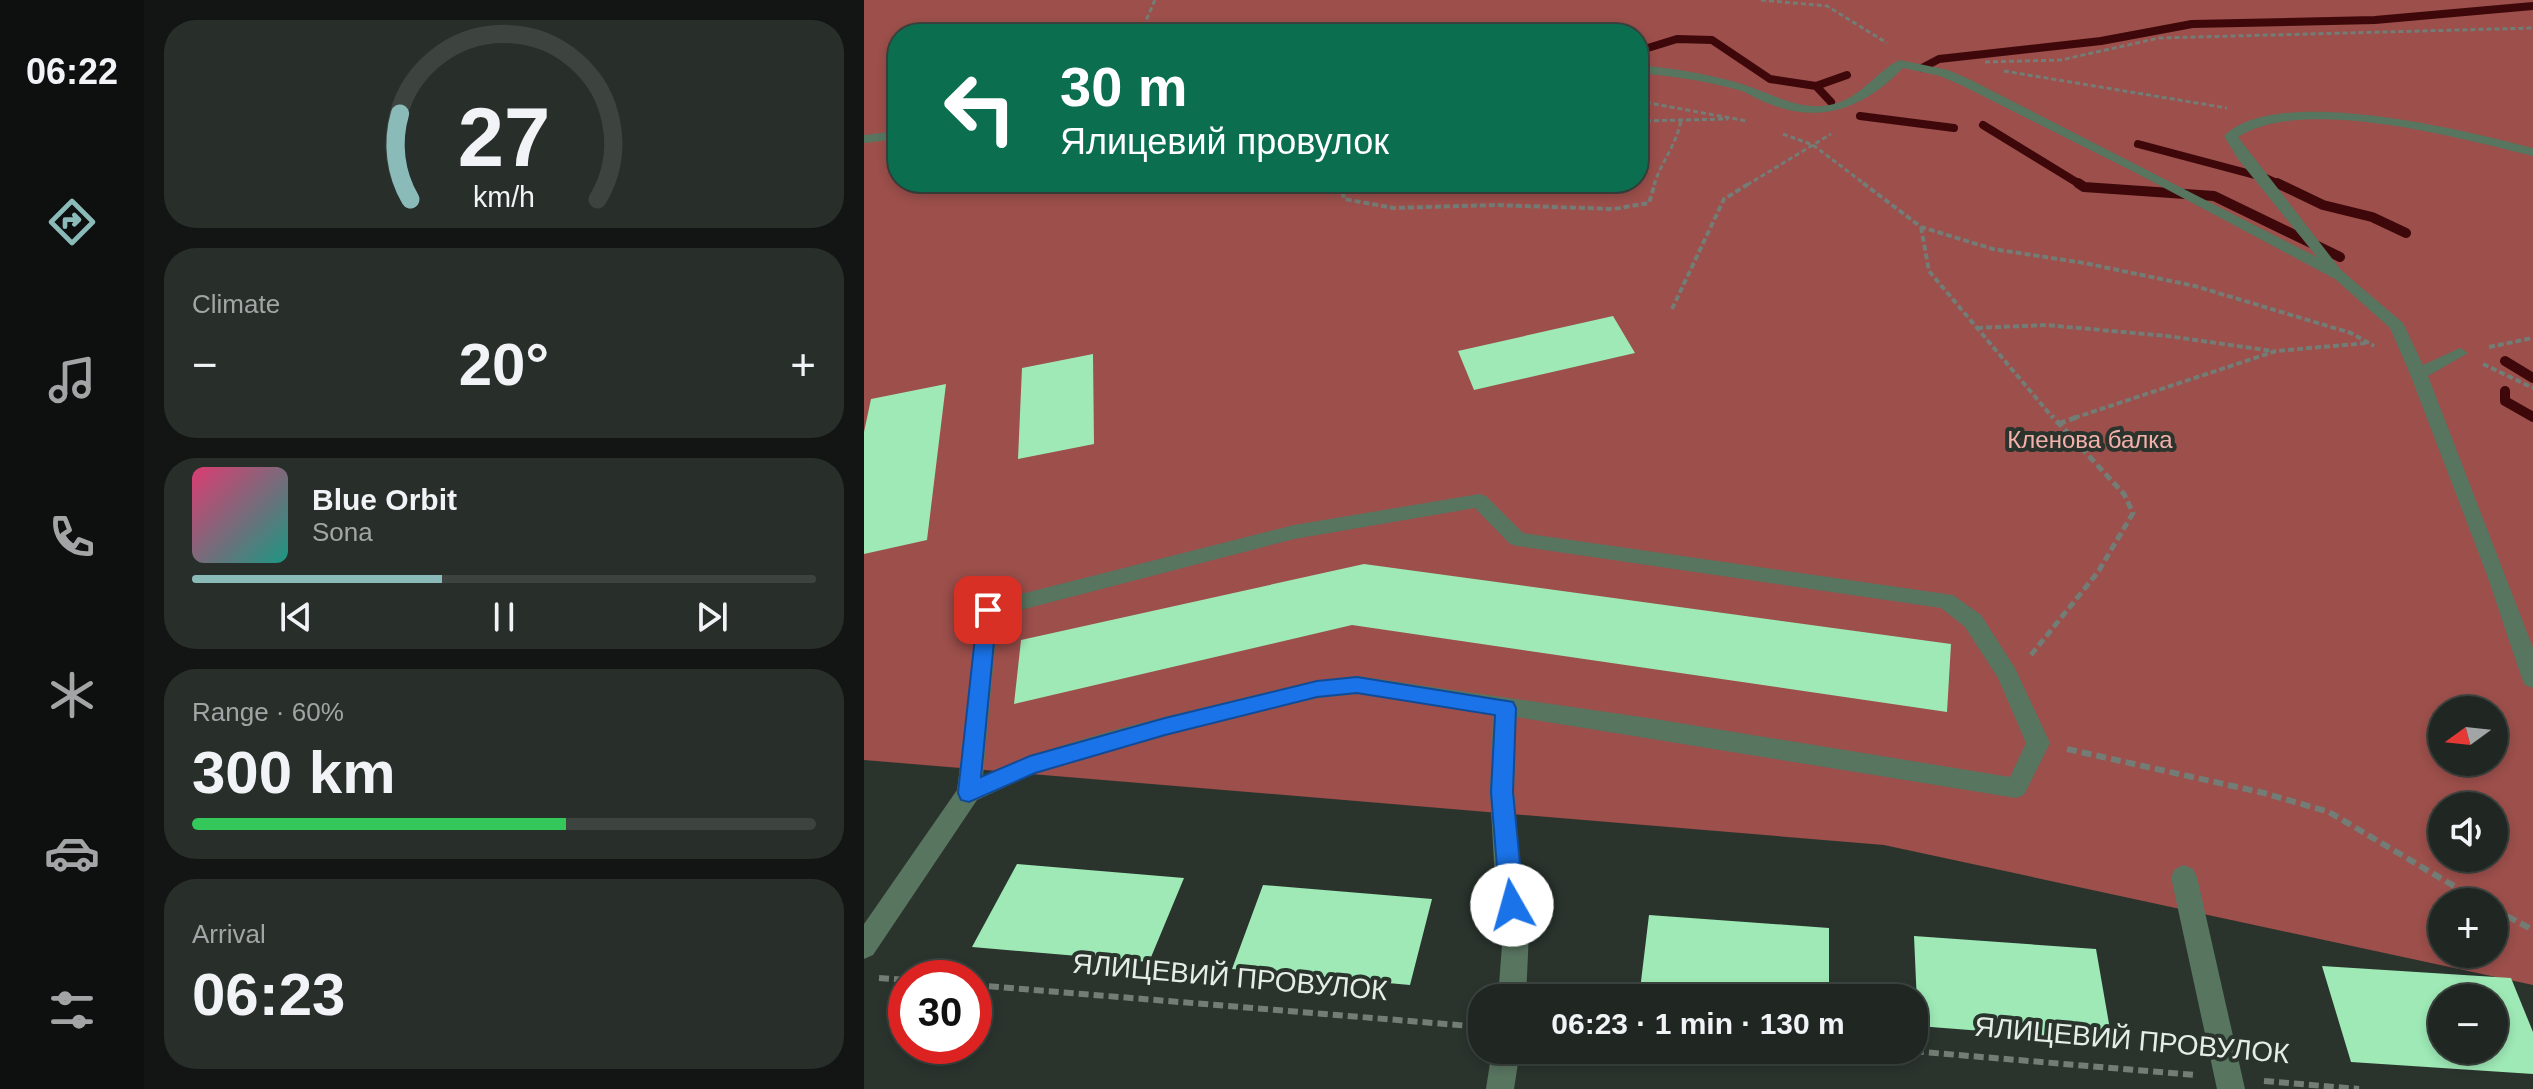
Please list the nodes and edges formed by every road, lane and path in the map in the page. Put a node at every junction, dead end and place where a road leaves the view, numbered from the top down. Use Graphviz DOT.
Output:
graph roads {
  1 [pos="1155,0"];
  2 [pos="1761,0"];
  3 [pos="1820,0"];
  4 [pos="1827,6"];
  5 [pos="1144,24"];
  6 [pos="2533,28"];
  7 [pos="1975,62"];
  8 [pos="1900,64"];
  9 [pos="1648,70"];
  10 [pos="2002,70"];
  11 [pos="1648,103"];
  12 [pos="1851,105"];
  13 [pos="2275,116"];
  14 [pos="1681,120"];
  15 [pos="1745,120"];
  16 [pos="1648,121"];
  17 [pos="1759,125"];
  18 [pos="1773,130"];
  19 [pos="888,136"];
  20 [pos="864,139"];
  21 [pos="1813,145"];
  22 [pos="2533,152"];
  23 [pos="1343,192"];
  24 [pos="1921,227"];
  25 [pos="2336,270"];
  26 [pos="1672,309"];
  27 [pos="1976,328"];
  28 [pos="2533,338"];
  29 [pos="2368,343"];
  30 [pos="2276,351"];
  31 [pos="2460,353"];
  32 [pos="2419,374"];
  33 [pos="2533,388"];
  34 [pos="2058,424"];
  35 [pos="2007,674"];
  36 [pos="2533,679"];
  37 [pos="1505,708"];
  38 [pos="2038,743"];
  39 [pos="969,793"];
  40 [pos="2184,877"];
  41 [pos="2457,888"];
  42 [pos="2508,917"];
  43 [pos="2533,930"];
  44 [pos="864,946"];
  45 [pos="864,976"];
  46 [pos="888,978"];
  47 [pos="1513,984"];
  48 [pos="992,986"];
  49 [pos="1468,1026"];
  50 [pos="1928,1053"];
  51 [pos="1504,1064"];
  52 [pos="2230,1084"];
  53 [pos="1500,1089"];
  54 [pos="2359,1089"];
  1 -- 5 [label="path"];
  2 -- 4 [label="path"];
  3 -- 4 [label="path"];
  4 -- 8 [label="path"];
  6 -- 7 [label="path"];
  8 -- 12 [label="street"];
  8 -- 25 [label="street"];
  9 -- 12 [label="street"];
  10 -- 13 [label="path"];
  11 -- 15 [label="path"];
  12 -- 21 [label="path"];
  13 -- 22 [label="street"];
  13 -- 25 [label="street"];
  14 -- 15 [label="path"];
  14 -- 16 [label="path"];
  14 -- 23 [label="path"];
  15 -- 17 [label="path"];
  18 -- 21 [label="path"];
  19 -- 20 [label="street"];
  21 -- 24 [label="path"];
  21 -- 26 [label="path"];
  24 -- 27 [label="path"];
  24 -- 29 [label="path"];
  25 -- 32 [label="street"];
  27 -- 30 [label="path"];
  27 -- 34 [label="path"];
  28 -- 31 [label="path"];
  29 -- 30 [label="path"];
  29 -- 32 [label="path"];
  30 -- 34 [label="path"];
  31 -- 32 [label="street"];
  31 -- 33 [label="path"];
  32 -- 36 [label="street"];
  34 -- 35 [label="path"];
  35 -- 38 [label="street"];
  35 -- 39 [label="street"];
  37 -- 38 [label="street"];
  37 -- 39 [label="street"];
  37 -- 47 [label="street"];
  38 -- 41 [label="path"];
  39 -- 44 [label="street"];
  40 -- 52 [label="street"];
  42 -- 43 [label="path"];
  45 -- 46 [label="path"];
  48 -- 49 [label="path, ЯЛИЦЕВИЙ ПРОВУЛОК"];
  50 -- 52 [label="path, ЯЛИЦЕВИЙ ПРОВУЛОК"];
  51 -- 53 [label="street"];
  52 -- 54 [label="path, ЯЛИЦЕВИЙ ПРОВУЛОК"];
}
